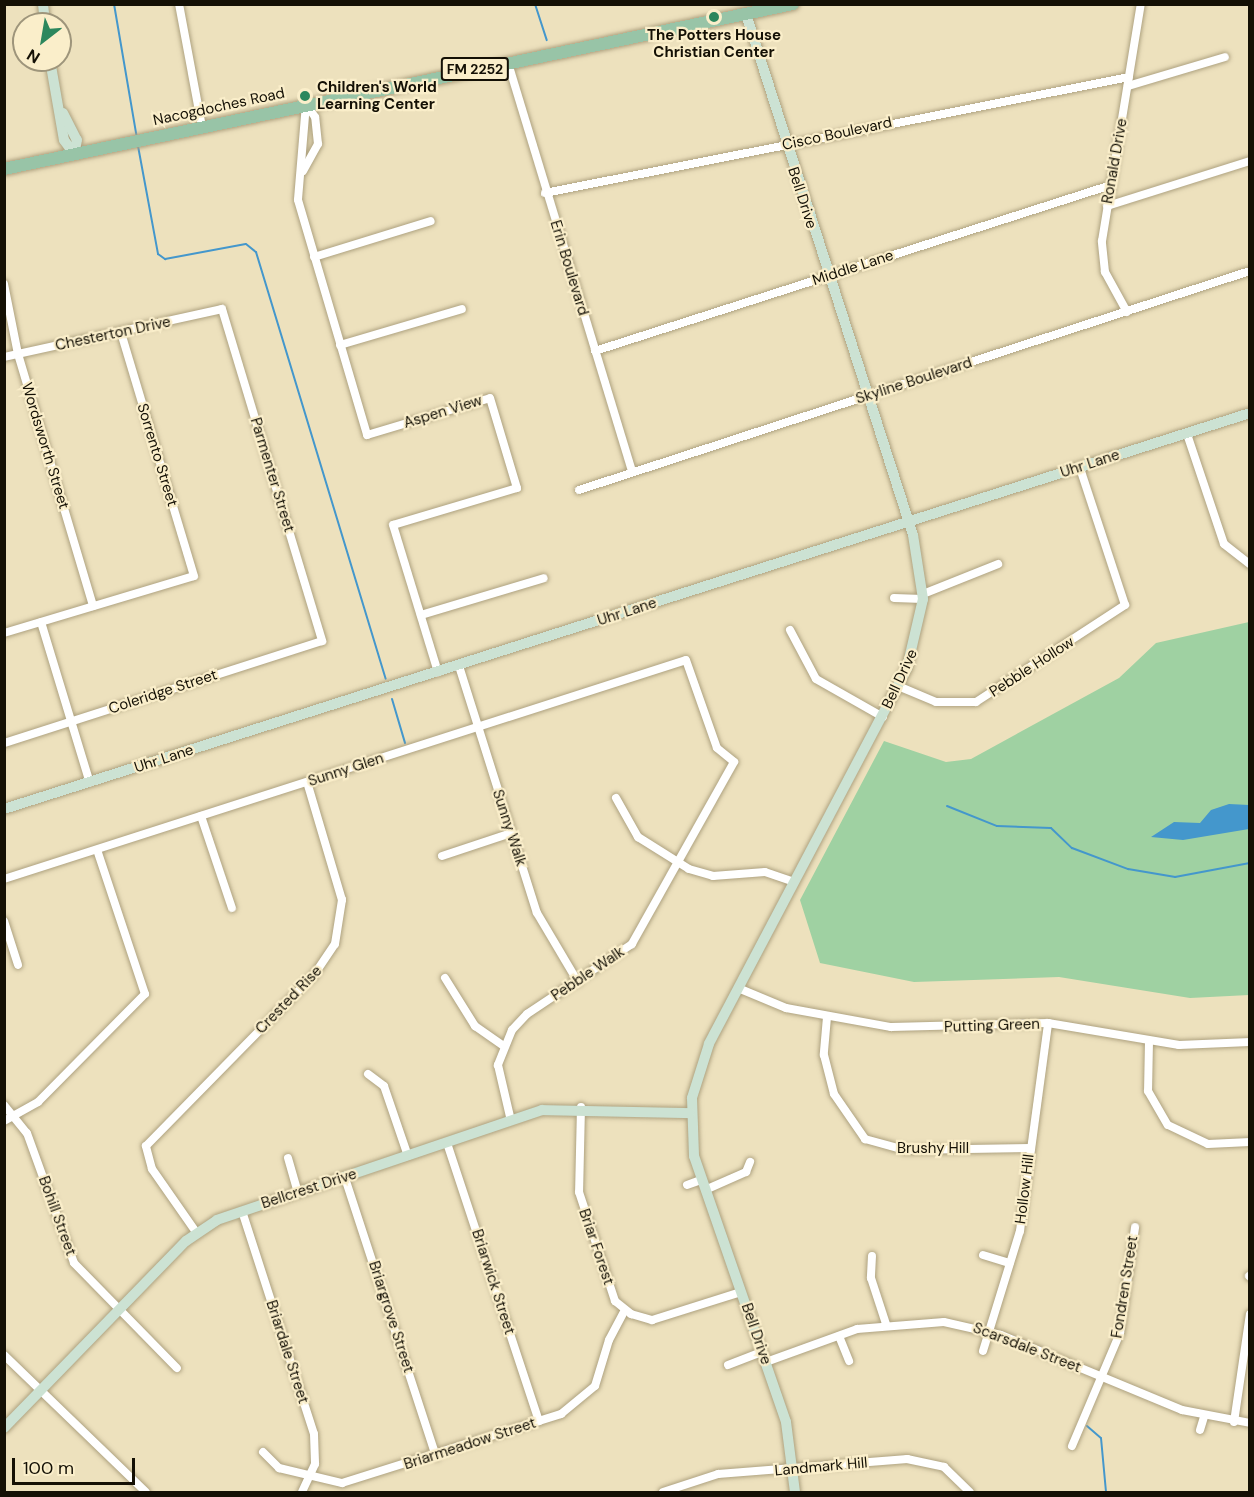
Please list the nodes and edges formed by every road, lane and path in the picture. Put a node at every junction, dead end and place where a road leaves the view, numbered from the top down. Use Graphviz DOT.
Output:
graph roads {
  1 [pos="179,4"];
  2 [pos="793,4"];
  3 [pos="1141,4"];
  4 [pos="746,14"];
  5 [pos="1225,57"];
  6 [pos="508,63"];
  7 [pos="53,72"];
  8 [pos="1129,82"];
  9 [pos="306,104"];
  10 [pos="202,127"];
  11 [pos="785,144"];
  12 [pos="74,154"];
  13 [pos="1250,161"];
  14 [pos="4,169"];
  15 [pos="303,171"];
  16 [pos="1111,185"];
  17 [pos="545,193"];
  18 [pos="1107,206"];
  19 [pos="431,221"];
  20 [pos="314,257"];
  21 [pos="1250,271"];
  22 [pos="827,276"];
  23 [pos="4,284"];
  24 [pos="222,309"];
  25 [pos="462,309"];
  26 [pos="1127,312"];
  27 [pos="121,333"];
  28 [pos="340,345"];
  29 [pos="595,351"];
  30 [pos="18,354"];
  31 [pos="4,357"];
  32 [pos="867,397"];
  33 [pos="1250,413"];
  34 [pos="1187,434"];
  35 [pos="1080,468"];
  36 [pos="632,472"];
  37 [pos="579,490"];
  38 [pos="908,522"];
  39 [pos="998,564"];
  40 [pos="1250,564"];
  41 [pos="544,578"];
  42 [pos="923,596"];
  43 [pos="894,598"];
  44 [pos="93,606"];
  45 [pos="421,615"];
  46 [pos="41,621"];
  47 [pos="790,630"];
  48 [pos="4,633"];
  49 [pos="322,641"];
  50 [pos="459,666"];
  51 [pos="438,672"];
  52 [pos="898,686"];
  53 [pos="882,717"];
  54 [pos="71,722"];
  55 [pos="477,729"];
  56 [pos="4,743"];
  57 [pos="734,762"];
  58 [pos="307,782"];
  59 [pos="90,783"];
  60 [pos="616,798"];
  61 [pos="4,809"];
  62 [pos="201,816"];
  63 [pos="511,834"];
  64 [pos="97,850"];
  65 [pos="442,856"];
  66 [pos="679,863"];
  67 [pos="4,879"];
  68 [pos="794,882"];
  69 [pos="232,908"];
  70 [pos="4,921"];
  71 [pos="18,965"];
  72 [pos="445,978"];
  73 [pos="578,982"];
  74 [pos="738,988"];
  75 [pos="827,1017"];
  76 [pos="1048,1023"];
  77 [pos="1149,1041"];
  78 [pos="1250,1042"];
  79 [pos="504,1046"];
  80 [pos="368,1074"];
  81 [pos="4,1105"];
  82 [pos="581,1107"];
  83 [pos="690,1113"];
  84 [pos="16,1116"];
  85 [pos="4,1121"];
  86 [pos="511,1121"];
  87 [pos="1250,1142"];
  88 [pos="447,1143"];
  89 [pos="1030,1148"];
  90 [pos="408,1156"];
  91 [pos="288,1158"];
  92 [pos="750,1162"];
  93 [pos="345,1178"];
  94 [pos="687,1185"];
  95 [pos="703,1185"];
  96 [pos="298,1193"];
  97 [pos="242,1211"];
  98 [pos="1135,1227"];
  99 [pos="196,1232"];
  100 [pos="983,1255"];
  101 [pos="872,1256"];
  102 [pos="1010,1263"];
  103 [pos="741,1292"];
  104 [pos="118,1309"];
  105 [pos="625,1310"];
  106 [pos="1250,1314"];
  107 [pos="886,1324"];
  108 [pos="988,1331"];
  109 [pos="839,1336"];
  110 [pos="983,1351"];
  111 [pos="4,1355"];
  112 [pos="764,1357"];
  113 [pos="849,1361"];
  114 [pos="728,1365"];
  115 [pos="177,1368"];
  116 [pos="1102,1377"];
  117 [pos="41,1391"];
  118 [pos="1204,1417"];
  119 [pos="539,1421"];
  120 [pos="1234,1422"];
  121 [pos="1250,1423"];
  122 [pos="4,1428"];
  123 [pos="1200,1430"];
  124 [pos="1072,1446"];
  125 [pos="263,1452"];
  126 [pos="436,1456"];
  127 [pos="794,1472"];
  128 [pos="310,1478"];
  129 [pos="146,1492"];
  130 [pos="302,1492"];
  131 [pos="663,1492"];
  132 [pos="795,1492"];
  133 [pos="970,1492"];
  1 -- 10 [label="street"];
  2 -- 4 [label="main road, Nacogdoches Road / FM 2252"];
  3 -- 8 [label="street, Ronald Drive"];
  4 -- 6 [label="main road, Nacogdoches Road / FM 2252"];
  4 -- 11 [label="street, Bell Drive"];
  5 -- 8 [label="street, Cisco Boulevard"];
  6 -- 9 [label="main road, Nacogdoches Road / FM 2252"];
  6 -- 17 [label="street, Erin Boulevard"];
  7 -- 12 [label="street"];
  8 -- 11 [label="street, Cisco Boulevard"];
  8 -- 16 [label="street, Ronald Drive"];
  9 -- 10 [label="main road, Nacogdoches Road / FM 2252"];
  9 -- 15 [label="street, Aspen View"];
  9 -- 15 [label="street, Aspen View"];
  10 -- 12 [label="main road, Nacogdoches Road / FM 2252"];
  11 -- 17 [label="street, Cisco Boulevard"];
  11 -- 22 [label="street, Bell Drive"];
  12 -- 14 [label="main road, Nacogdoches Road / FM 2252"];
  13 -- 18 [label="street"];
  15 -- 20 [label="street, Aspen View"];
  16 -- 18 [label="street, Ronald Drive"];
  16 -- 22 [label="street, Middle Lane"];
  17 -- 29 [label="street, Erin Boulevard"];
  18 -- 26 [label="street, Ronald Drive"];
  19 -- 20 [label="street"];
  20 -- 28 [label="street, Aspen View"];
  21 -- 26 [label="street, Skyline Boulevard"];
  22 -- 29 [label="street, Middle Lane"];
  22 -- 32 [label="street, Bell Drive"];
  23 -- 30 [label="street, Wordsworth Street"];
  24 -- 27 [label="street, Chesterton Drive"];
  24 -- 49 [label="street, Parmenter Street"];
  25 -- 28 [label="street"];
  26 -- 32 [label="street, Skyline Boulevard"];
  27 -- 30 [label="street, Chesterton Drive"];
  27 -- 44 [label="street, Sorrento Street"];
  28 -- 45 [label="street, Aspen View"];
  29 -- 36 [label="street, Erin Boulevard"];
  30 -- 31 [label="street, Chesterton Drive"];
  30 -- 44 [label="street, Wordsworth Street"];
  32 -- 36 [label="street, Skyline Boulevard"];
  32 -- 38 [label="street, Bell Drive"];
  33 -- 34 [label="street, Uhr Lane"];
  34 -- 35 [label="street, Uhr Lane"];
  34 -- 40 [label="street"];
  35 -- 38 [label="street, Uhr Lane"];
  35 -- 52 [label="street, Pebble Hollow"];
  36 -- 37 [label="street, Skyline Boulevard"];
  38 -- 42 [label="street, Bell Drive"];
  38 -- 50 [label="street, Uhr Lane"];
  39 -- 42 [label="street"];
  41 -- 45 [label="street"];
  42 -- 43 [label="street"];
  42 -- 52 [label="street, Bell Drive"];
  44 -- 46 [label="street"];
  45 -- 51 [label="street, Aspen View"];
  46 -- 48 [label="street"];
  46 -- 54 [label="street"];
  47 -- 53 [label="street"];
  49 -- 54 [label="street, Coleridge Street"];
  50 -- 51 [label="street, Uhr Lane"];
  50 -- 55 [label="street, Sunny Walk"];
  51 -- 59 [label="street, Uhr Lane"];
  52 -- 53 [label="street, Bell Drive"];
  53 -- 68 [label="street, Bell Drive"];
  54 -- 56 [label="street, Coleridge Street"];
  54 -- 59 [label="street"];
  55 -- 57 [label="street, Sunny Glen"];
  55 -- 58 [label="street, Sunny Glen"];
  55 -- 63 [label="street, Sunny Walk"];
  57 -- 66 [label="street, Pebble Walk"];
  58 -- 62 [label="street, Sunny Glen"];
  58 -- 99 [label="street, Crested Rise"];
  59 -- 61 [label="street, Uhr Lane"];
  60 -- 66 [label="street"];
  62 -- 64 [label="street, Sunny Glen"];
  62 -- 69 [label="street"];
  63 -- 65 [label="street"];
  63 -- 73 [label="street, Sunny Walk"];
  64 -- 67 [label="street, Sunny Glen"];
  64 -- 84 [label="street"];
  66 -- 68 [label="street"];
  66 -- 73 [label="street, Pebble Walk"];
  68 -- 74 [label="street, Bell Drive"];
  70 -- 71 [label="street"];
  72 -- 79 [label="street"];
  73 -- 79 [label="street, Pebble Walk"];
  74 -- 75 [label="street, Putting Green"];
  74 -- 83 [label="street, Bell Drive"];
  75 -- 76 [label="street, Putting Green"];
  75 -- 89 [label="street, Brushy Hill"];
  76 -- 77 [label="street, Putting Green"];
  76 -- 89 [label="street, Hollow Hill"];
  77 -- 78 [label="street, Putting Green"];
  77 -- 87 [label="street"];
  79 -- 86 [label="street, Pebble Walk"];
  80 -- 90 [label="street"];
  81 -- 84 [label="street, Bohill Street"];
  82 -- 83 [label="street, Bellcrest Drive"];
  82 -- 86 [label="street, Bellcrest Drive"];
  82 -- 105 [label="street, Briar Forest"];
  83 -- 95 [label="street, Bell Drive"];
  84 -- 85 [label="street"];
  84 -- 104 [label="street, Bohill Street"];
  86 -- 88 [label="street, Bellcrest Drive"];
  88 -- 90 [label="street, Bellcrest Drive"];
  88 -- 119 [label="street, Briarwick Street"];
  89 -- 102 [label="street, Hollow Hill"];
  90 -- 93 [label="street, Bellcrest Drive"];
  91 -- 96 [label="street"];
  92 -- 95 [label="street"];
  93 -- 96 [label="street, Bellcrest Drive"];
  93 -- 126 [label="street, Briargrove Street"];
  94 -- 95 [label="street"];
  95 -- 103 [label="street, Bell Drive"];
  96 -- 97 [label="street, Bellcrest Drive"];
  97 -- 99 [label="street, Bellcrest Drive"];
  97 -- 128 [label="street, Briardale Street"];
  98 -- 116 [label="street, Fondren Street"];
  99 -- 104 [label="street, Bellcrest Drive"];
  100 -- 102 [label="street"];
  101 -- 107 [label="street"];
  102 -- 108 [label="street, Hollow Hill"];
  103 -- 105 [label="street"];
  103 -- 112 [label="street, Bell Drive"];
  104 -- 115 [label="street, Bohill Street"];
  104 -- 117 [label="street, Bellcrest Drive"];
  105 -- 119 [label="street, Briarmeadow Street"];
  106 -- 120 [label="street"];
  107 -- 108 [label="street, Scarsdale Street"];
  107 -- 109 [label="street, Scarsdale Street"];
  108 -- 110 [label="street, Hollow Hill"];
  108 -- 116 [label="street, Scarsdale Street"];
  109 -- 112 [label="street, Scarsdale Street"];
  109 -- 113 [label="street"];
  111 -- 117 [label="street"];
  112 -- 114 [label="street, Scarsdale Street"];
  112 -- 127 [label="street, Bell Drive"];
  116 -- 118 [label="street, Scarsdale Street"];
  116 -- 124 [label="street, Fondren Street"];
  117 -- 122 [label="street, Bellcrest Drive"];
  117 -- 129 [label="street"];
  118 -- 120 [label="street, Scarsdale Street"];
  118 -- 123 [label="street"];
  119 -- 126 [label="street, Briarmeadow Street"];
  120 -- 121 [label="street, Scarsdale Street"];
  125 -- 128 [label="street, Briarmeadow Street"];
  126 -- 128 [label="street, Briarmeadow Street"];
  127 -- 131 [label="street, Landmark Hill"];
  127 -- 132 [label="street, Bell Drive"];
  127 -- 133 [label="street, Landmark Hill"];
  128 -- 130 [label="street, Briardale Street"];
}
